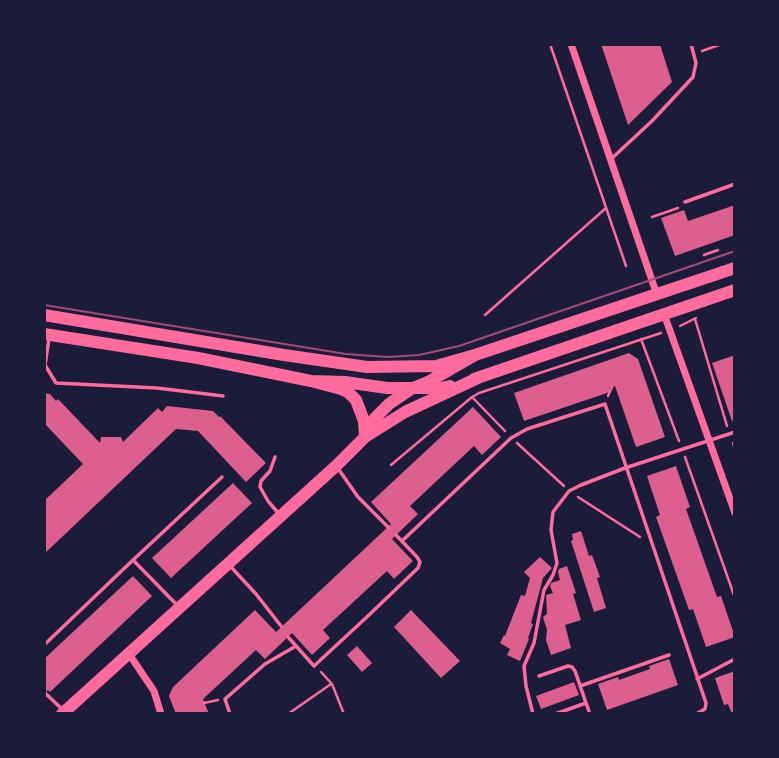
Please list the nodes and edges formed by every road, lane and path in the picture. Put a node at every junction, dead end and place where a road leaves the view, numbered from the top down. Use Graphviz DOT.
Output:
graph roads {
  1 [pos="550,44"];
  2 [pos="571,44"];
  3 [pos="691,44"];
  4 [pos="722,44"];
  5 [pos="694,54"];
  6 [pos="609,160"];
  7 [pos="735,184"];
  8 [pos="685,202"];
  9 [pos="606,208"];
  10 [pos="652,217"];
  11 [pos="718,250"];
  12 [pos="704,255"];
  13 [pos="626,266"];
  14 [pos="735,268"];
  15 [pos="735,290"];
  16 [pos="657,295"];
  17 [pos="701,313"];
  18 [pos="663,314"];
  19 [pos="44,315"];
  20 [pos="485,315"];
  21 [pos="695,319"];
  22 [pos="669,330"];
  23 [pos="46,334"];
  24 [pos="641,339"];
  25 [pos="475,355"];
  26 [pos="480,377"];
  27 [pos="311,381"];
  28 [pos="411,389"];
  29 [pos="223,396"];
  30 [pos="472,397"];
  31 [pos="735,432"];
  32 [pos="730,433"];
  33 [pos="365,437"];
  34 [pos="511,438"];
  35 [pos="709,440"];
  36 [pos="682,448"];
  37 [pos="735,450"];
  38 [pos="275,457"];
  39 [pos="391,464"];
  40 [pos="336,466"];
  41 [pos="625,468"];
  42 [pos="222,477"];
  43 [pos="735,513"];
  44 [pos="281,515"];
  45 [pos="388,527"];
  46 [pos="396,535"];
  47 [pos="402,541"];
  48 [pos="133,560"];
  49 [pos="228,564"];
  50 [pos="735,597"];
  51 [pos="180,608"];
  52 [pos="281,626"];
  53 [pos="288,637"];
  54 [pos="44,645"];
  55 [pos="296,646"];
  56 [pos="129,654"];
  57 [pos="669,655"];
  58 [pos="735,659"];
  59 [pos="314,666"];
  60 [pos="539,676"];
  61 [pos="697,679"];
  62 [pos="332,684"];
  63 [pos="580,686"];
  64 [pos="45,693"];
  65 [pos="225,699"];
  66 [pos="204,702"];
  67 [pos="586,703"];
  68 [pos="63,713"];
  69 [pos="162,714"];
  70 [pos="230,714"];
  71 [pos="288,714"];
  72 [pos="344,714"];
  73 [pos="533,714"];
  74 [pos="555,714"];
  75 [pos="590,714"];
  76 [pos="696,714"];
  1 -- 9 [label="path"];
  2 -- 6 [label="street"];
  3 -- 5 [label="lane"];
  4 -- 5 [label="path"];
  5 -- 6 [label="lane"];
  6 -- 16 [label="street"];
  7 -- 8 [label="lane"];
  8 -- 10 [label="path"];
  9 -- 13 [label="path"];
  9 -- 20 [label="path"];
  11 -- 12 [label="path"];
  14 -- 16 [label="main road"];
  15 -- 18 [label="main road"];
  16 -- 25 [label="main road"];
  17 -- 21 [label="path"];
  18 -- 22 [label="street"];
  18 -- 26 [label="main road"];
  19 -- 25 [label="main road"];
  21 -- 22 [label="path"];
  21 -- 32 [label="path"];
  22 -- 24 [label="path"];
  22 -- 35 [label="street"];
  23 -- 27 [label="main road"];
  23 -- 29 [label="lane"];
  24 -- 30 [label="path"];
  24 -- 36 [label="path"];
  25 -- 28 [label="main road"];
  26 -- 28 [label="main road"];
  26 -- 33 [label="main road"];
  27 -- 28 [label="main road"];
  27 -- 33 [label="main road"];
  28 -- 33 [label="main road"];
  30 -- 34 [label="path"];
  30 -- 39 [label="path"];
  31 -- 32 [label="lane"];
  32 -- 35 [label="lane"];
  32 -- 37 [label="path"];
  33 -- 40 [label="main road"];
  34 -- 41 [label="lane"];
  34 -- 47 [label="lane"];
  35 -- 36 [label="lane"];
  35 -- 43 [label="street"];
  36 -- 41 [label="lane"];
  36 -- 50 [label="path"];
  38 -- 44 [label="lane"];
  40 -- 44 [label="main road"];
  40 -- 45 [label="lane"];
  41 -- 61 [label="lane"];
  41 -- 73 [label="lane"];
  42 -- 48 [label="lane"];
  44 -- 49 [label="main road"];
  46 -- 47 [label="lane"];
  47 -- 59 [label="lane"];
  48 -- 51 [label="lane"];
  48 -- 54 [label="lane"];
  49 -- 51 [label="main road"];
  49 -- 52 [label="lane"];
  51 -- 56 [label="main road"];
  53 -- 55 [label="lane"];
  55 -- 59 [label="lane"];
  55 -- 65 [label="lane"];
  56 -- 68 [label="main road"];
  56 -- 69 [label="street"];
  57 -- 63 [label="lane"];
  58 -- 61 [label="lane"];
  59 -- 62 [label="path"];
  60 -- 63 [label="lane"];
  61 -- 76 [label="lane"];
  62 -- 71 [label="path"];
  62 -- 72 [label="path"];
  63 -- 67 [label="lane"];
  64 -- 68 [label="lane"];
  65 -- 66 [label="path"];
  65 -- 70 [label="lane"];
  67 -- 74 [label="lane"];
  67 -- 75 [label="lane"];
}
